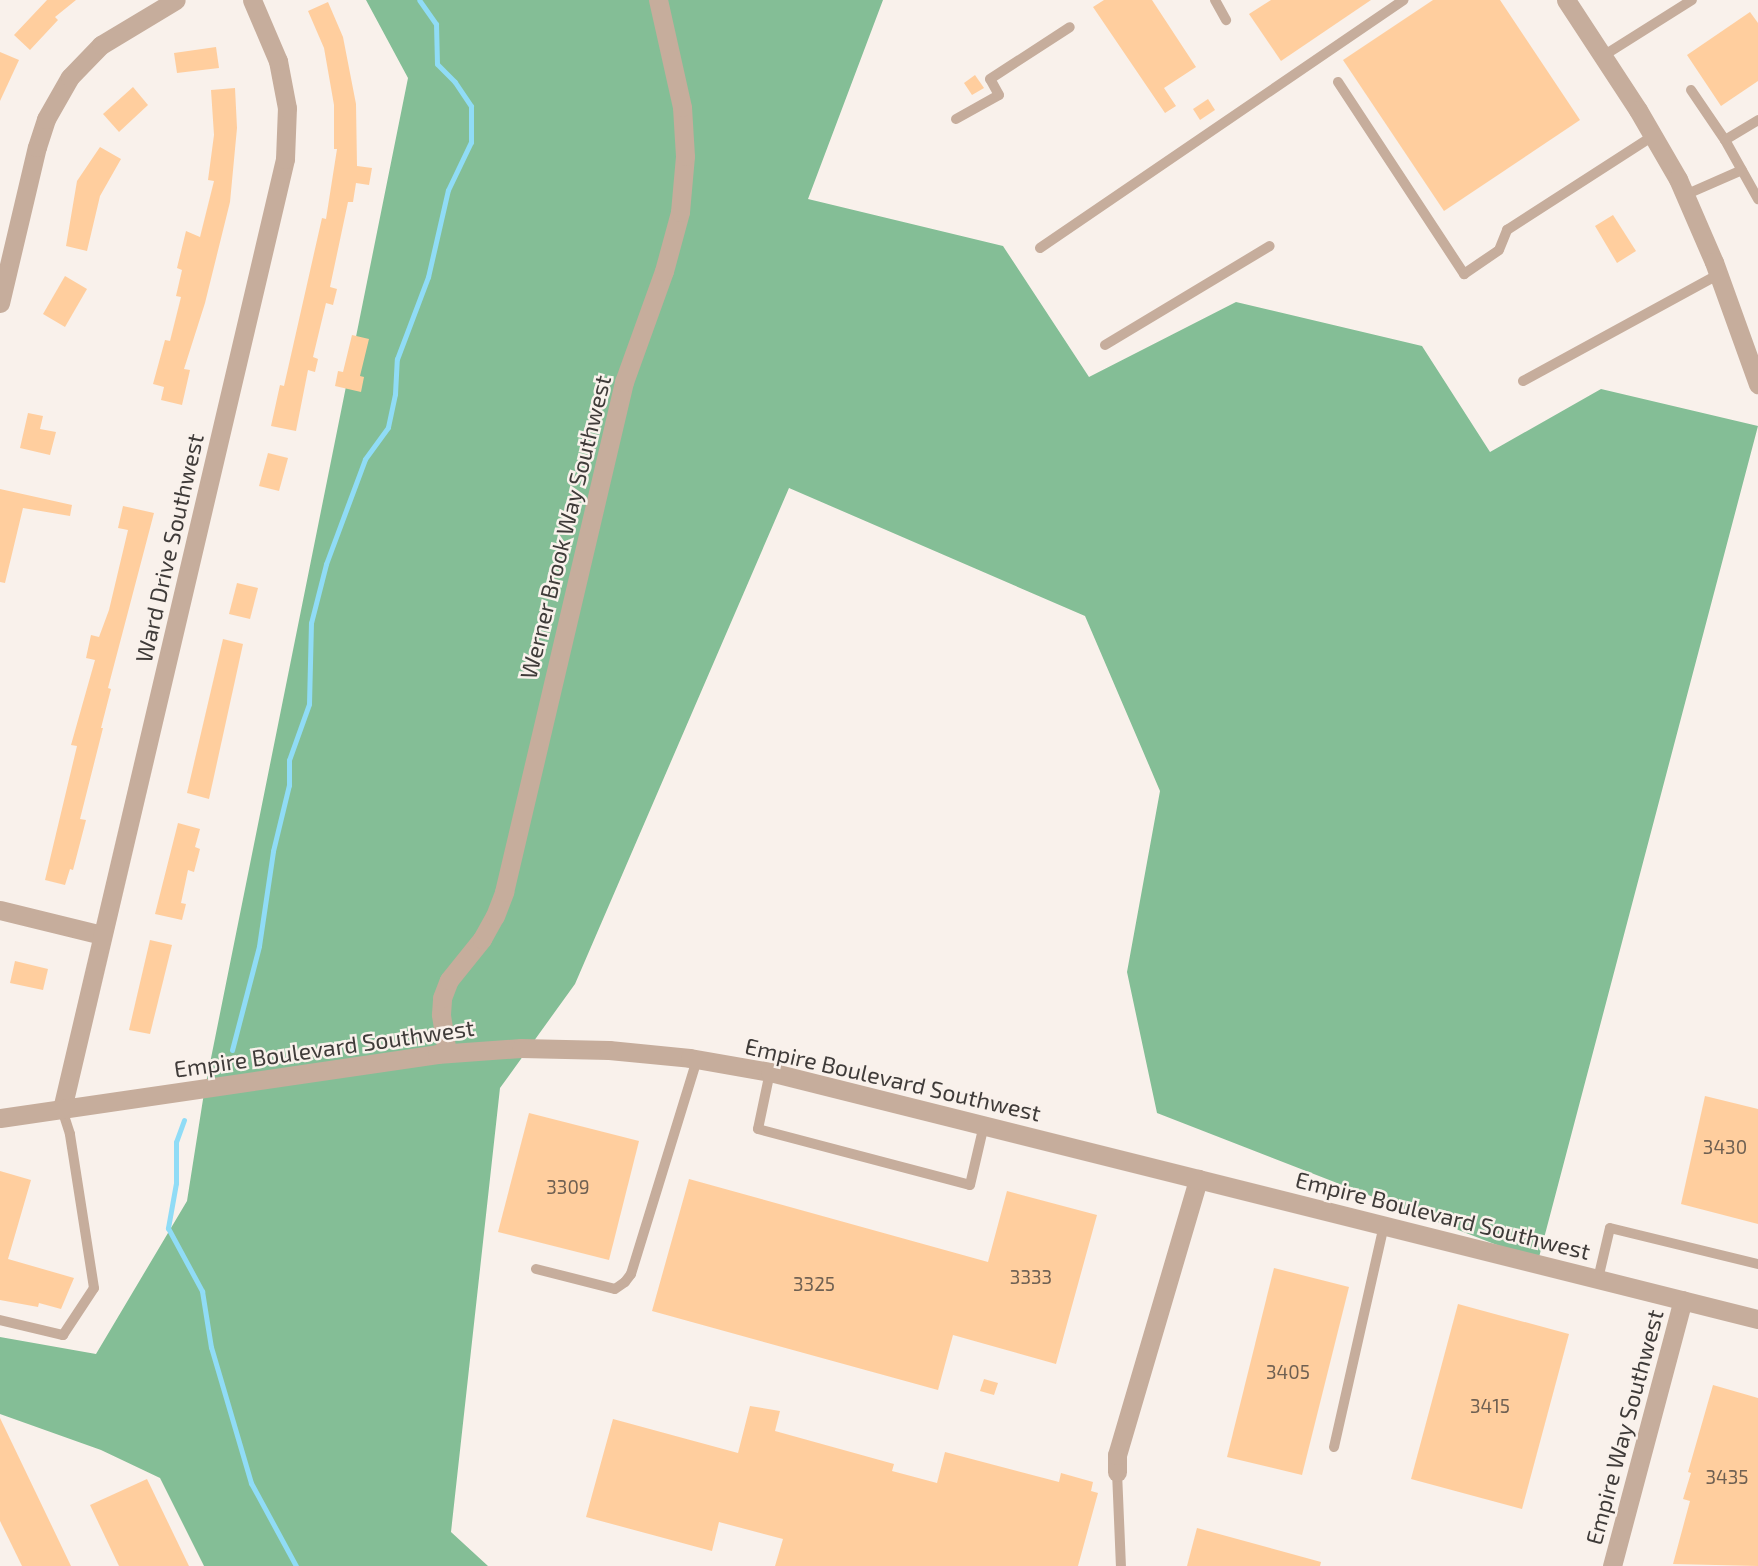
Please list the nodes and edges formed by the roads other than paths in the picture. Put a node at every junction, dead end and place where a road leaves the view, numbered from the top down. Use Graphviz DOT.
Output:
graph roads {
  1 [pos="176,0"];
  2 [pos="252,0"];
  3 [pos="658,0"];
  4 [pos="1215,0"];
  5 [pos="1404,0"];
  6 [pos="1566,0"];
  7 [pos="1692,0"];
  8 [pos="1226,20"];
  9 [pos="1070,27"];
  10 [pos="1603,56"];
  11 [pos="1338,82"];
  12 [pos="1691,90"];
  13 [pos="956,119"];
  14 [pos="1758,120"];
  15 [pos="1653,136"];
  16 [pos="1725,140"];
  17 [pos="1742,170"];
  18 [pos="1685,195"];
  19 [pos="1758,199"];
  20 [pos="1270,246"];
  21 [pos="1040,248"];
  22 [pos="1718,274"];
  23 [pos="0,303"];
  24 [pos="1105,345"];
  25 [pos="1522,381"];
  26 [pos="1758,384"];
  27 [pos="0,910"];
  28 [pos="103,934"];
  29 [pos="447,1053"];
  30 [pos="697,1059"];
  31 [pos="770,1072"];
  32 [pos="62,1109"];
  33 [pos="0,1119"];
  34 [pos="984,1125"];
  35 [pos="1198,1179"];
  36 [pos="1384,1225"];
  37 [pos="1758,1264"];
  38 [pos="536,1269"];
  39 [pos="1598,1279"];
  40 [pos="1683,1300"];
  41 [pos="1758,1319"];
  42 [pos="0,1320"];
  43 [pos="1334,1447"];
  44 [pos="1117,1472"];
  45 [pos="1121,1566"];
  46 [pos="1612,1566"];
  1 -- 23 [label="street"];
  2 -- 28 [label="street, Ward Drive Southwest"];
  3 -- 29 [label="street, Werner Brook Way Southwest"];
  4 -- 8 [label="lane"];
  5 -- 21 [label="lane"];
  6 -- 10 [label="street"];
  7 -- 10 [label="lane"];
  9 -- 13 [label="lane"];
  10 -- 15 [label="street"];
  11 -- 15 [label="lane"];
  12 -- 16 [label="lane"];
  14 -- 16 [label="lane"];
  15 -- 18 [label="street"];
  16 -- 17 [label="lane"];
  17 -- 18 [label="lane"];
  17 -- 19 [label="lane"];
  18 -- 22 [label="street"];
  20 -- 24 [label="lane"];
  22 -- 25 [label="lane"];
  22 -- 26 [label="street"];
  27 -- 28 [label="street"];
  28 -- 32 [label="street, Ward Drive Southwest"];
  29 -- 30 [label="street, Empire Boulevard Southwest"];
  29 -- 32 [label="street, Empire Boulevard Southwest"];
  30 -- 31 [label="street, Empire Boulevard Southwest"];
  30 -- 38 [label="lane"];
  31 -- 34 [label="street, Empire Boulevard Southwest"];
  31 -- 34 [label="lane"];
  32 -- 33 [label="street, Empire Boulevard Southwest"];
  32 -- 42 [label="lane"];
  34 -- 35 [label="street, Empire Boulevard Southwest"];
  35 -- 36 [label="street, Empire Boulevard Southwest"];
  35 -- 44 [label="street"];
  36 -- 39 [label="street, Empire Boulevard Southwest"];
  36 -- 43 [label="lane"];
  37 -- 39 [label="lane"];
  39 -- 40 [label="street, Empire Boulevard Southwest"];
  40 -- 41 [label="street, Empire Boulevard Southwest"];
  40 -- 46 [label="street, Empire Way Southwest"];
  44 -- 45 [label="lane"];
}
